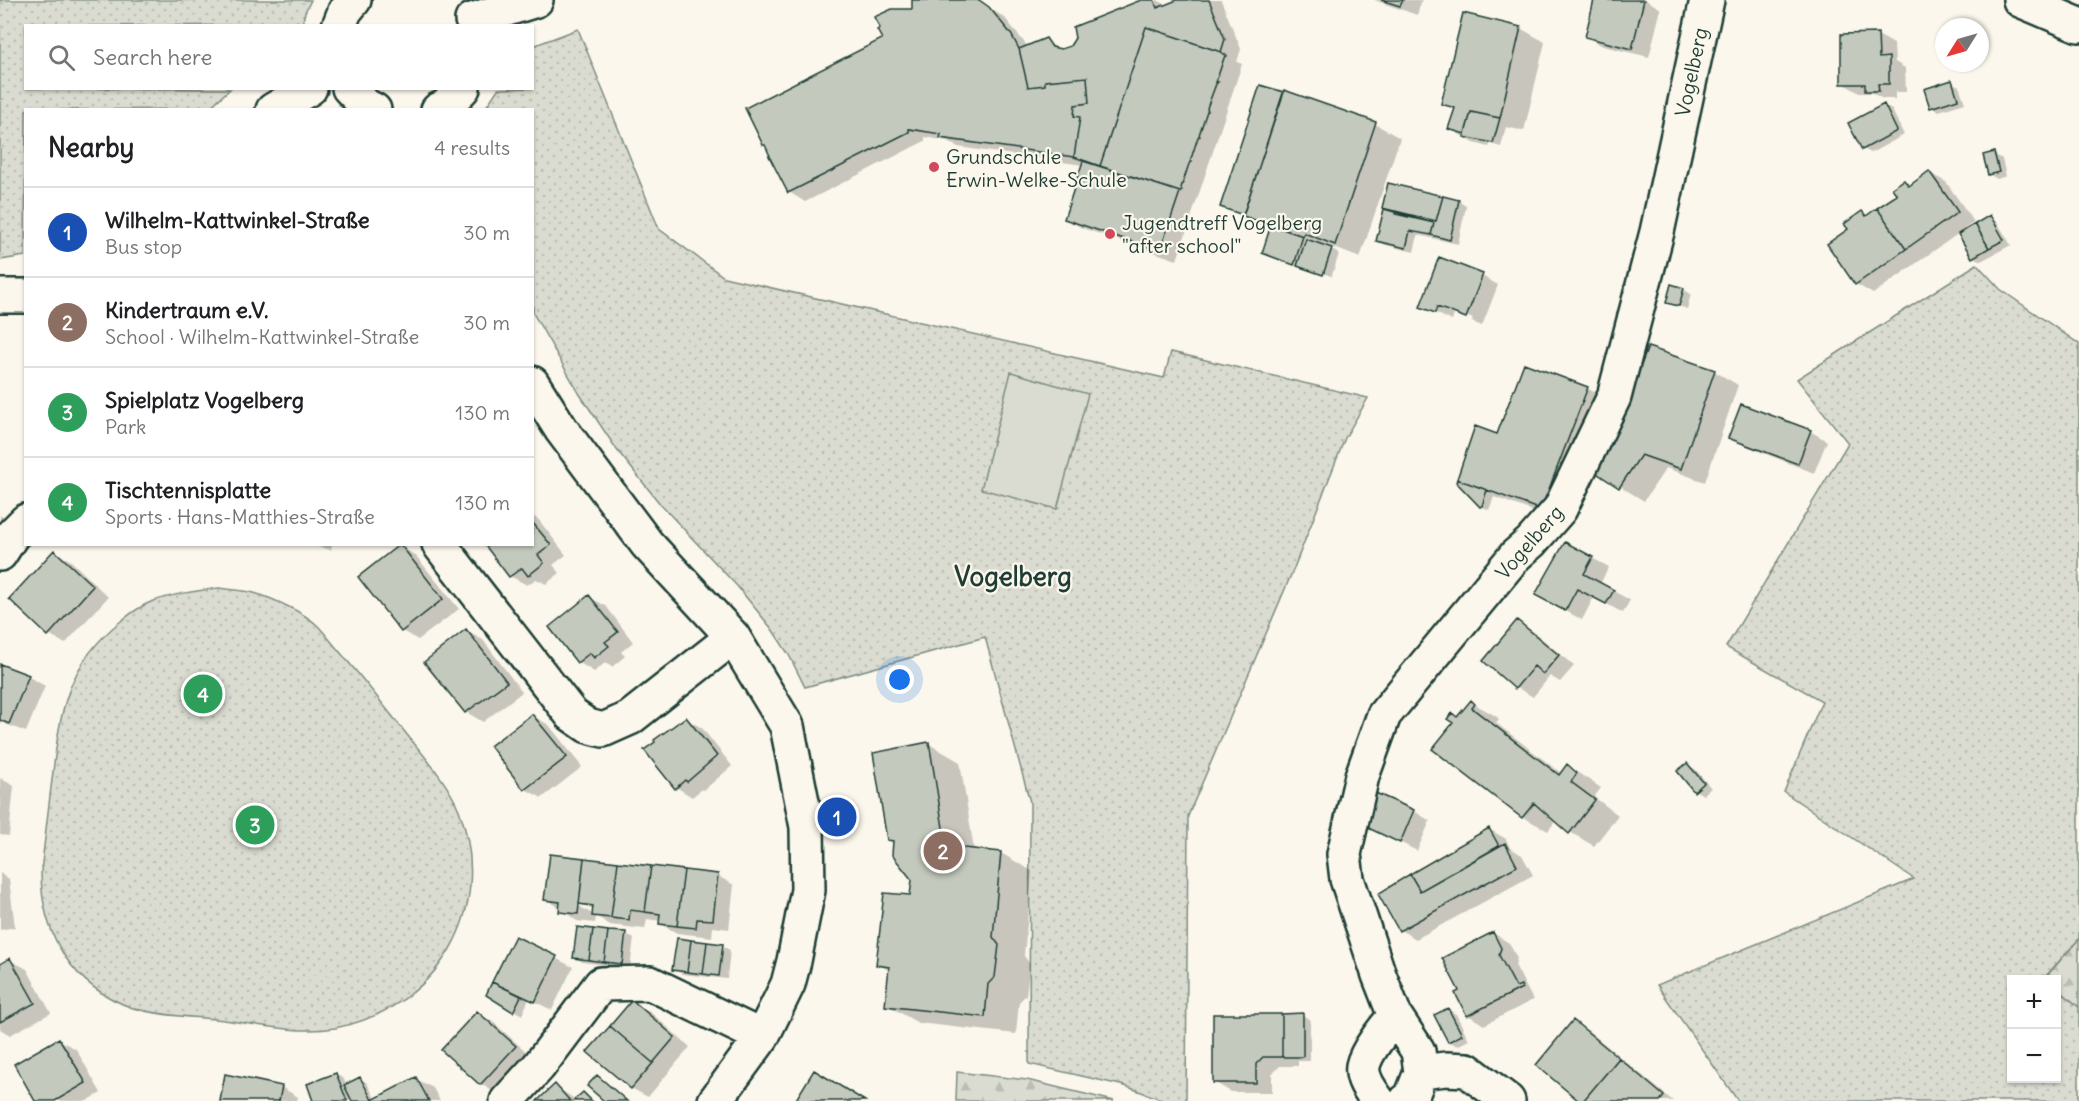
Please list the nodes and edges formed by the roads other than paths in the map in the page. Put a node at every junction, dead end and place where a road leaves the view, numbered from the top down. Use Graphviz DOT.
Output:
graph roads {
  1 [pos="354,0"];
  2 [pos="536,0"];
  3 [pos="1707,0"];
  4 [pos="2020,0"];
  5 [pos="468,15"];
  6 [pos="340,24"];
  7 [pos="2079,25"];
  8 [pos="307,90"];
  9 [pos="351,90"];
  10 [pos="461,90"];
  11 [pos="276,108"];
  12 [pos="370,108"];
  13 [pos="443,108"];
  14 [pos="0,296"];
  15 [pos="24,296"];
  16 [pos="534,386"];
  17 [pos="24,523"];
  18 [pos="441,546"];
  19 [pos="0,555"];
  20 [pos="732,637"];
  21 [pos="1395,1016"];
  22 [pos="762,1037"];
  23 [pos="1421,1072"];
  24 [pos="507,1101"];
  25 [pos="715,1101"];
  26 [pos="1378,1101"];
  27 [pos="1407,1101"];
  28 [pos="1508,1101"];
  1 -- 6 [label="street"];
  2 -- 5 [label="street"];
  3 -- 21 [label="street, Vogelberg"];
  4 -- 7 [label="street"];
  8 -- 11 [label="street"];
  9 -- 12 [label="street"];
  10 -- 13 [label="street"];
  14 -- 15 [label="street"];
  16 -- 20 [label="street"];
  17 -- 19 [label="street"];
  18 -- 20 [label="street"];
  20 -- 22 [label="street"];
  21 -- 23 [label="street, Vogelberg"];
  21 -- 26 [label="street"];
  22 -- 24 [label="street"];
  22 -- 25 [label="street"];
  23 -- 27 [label="street"];
  23 -- 28 [label="street"];
}
